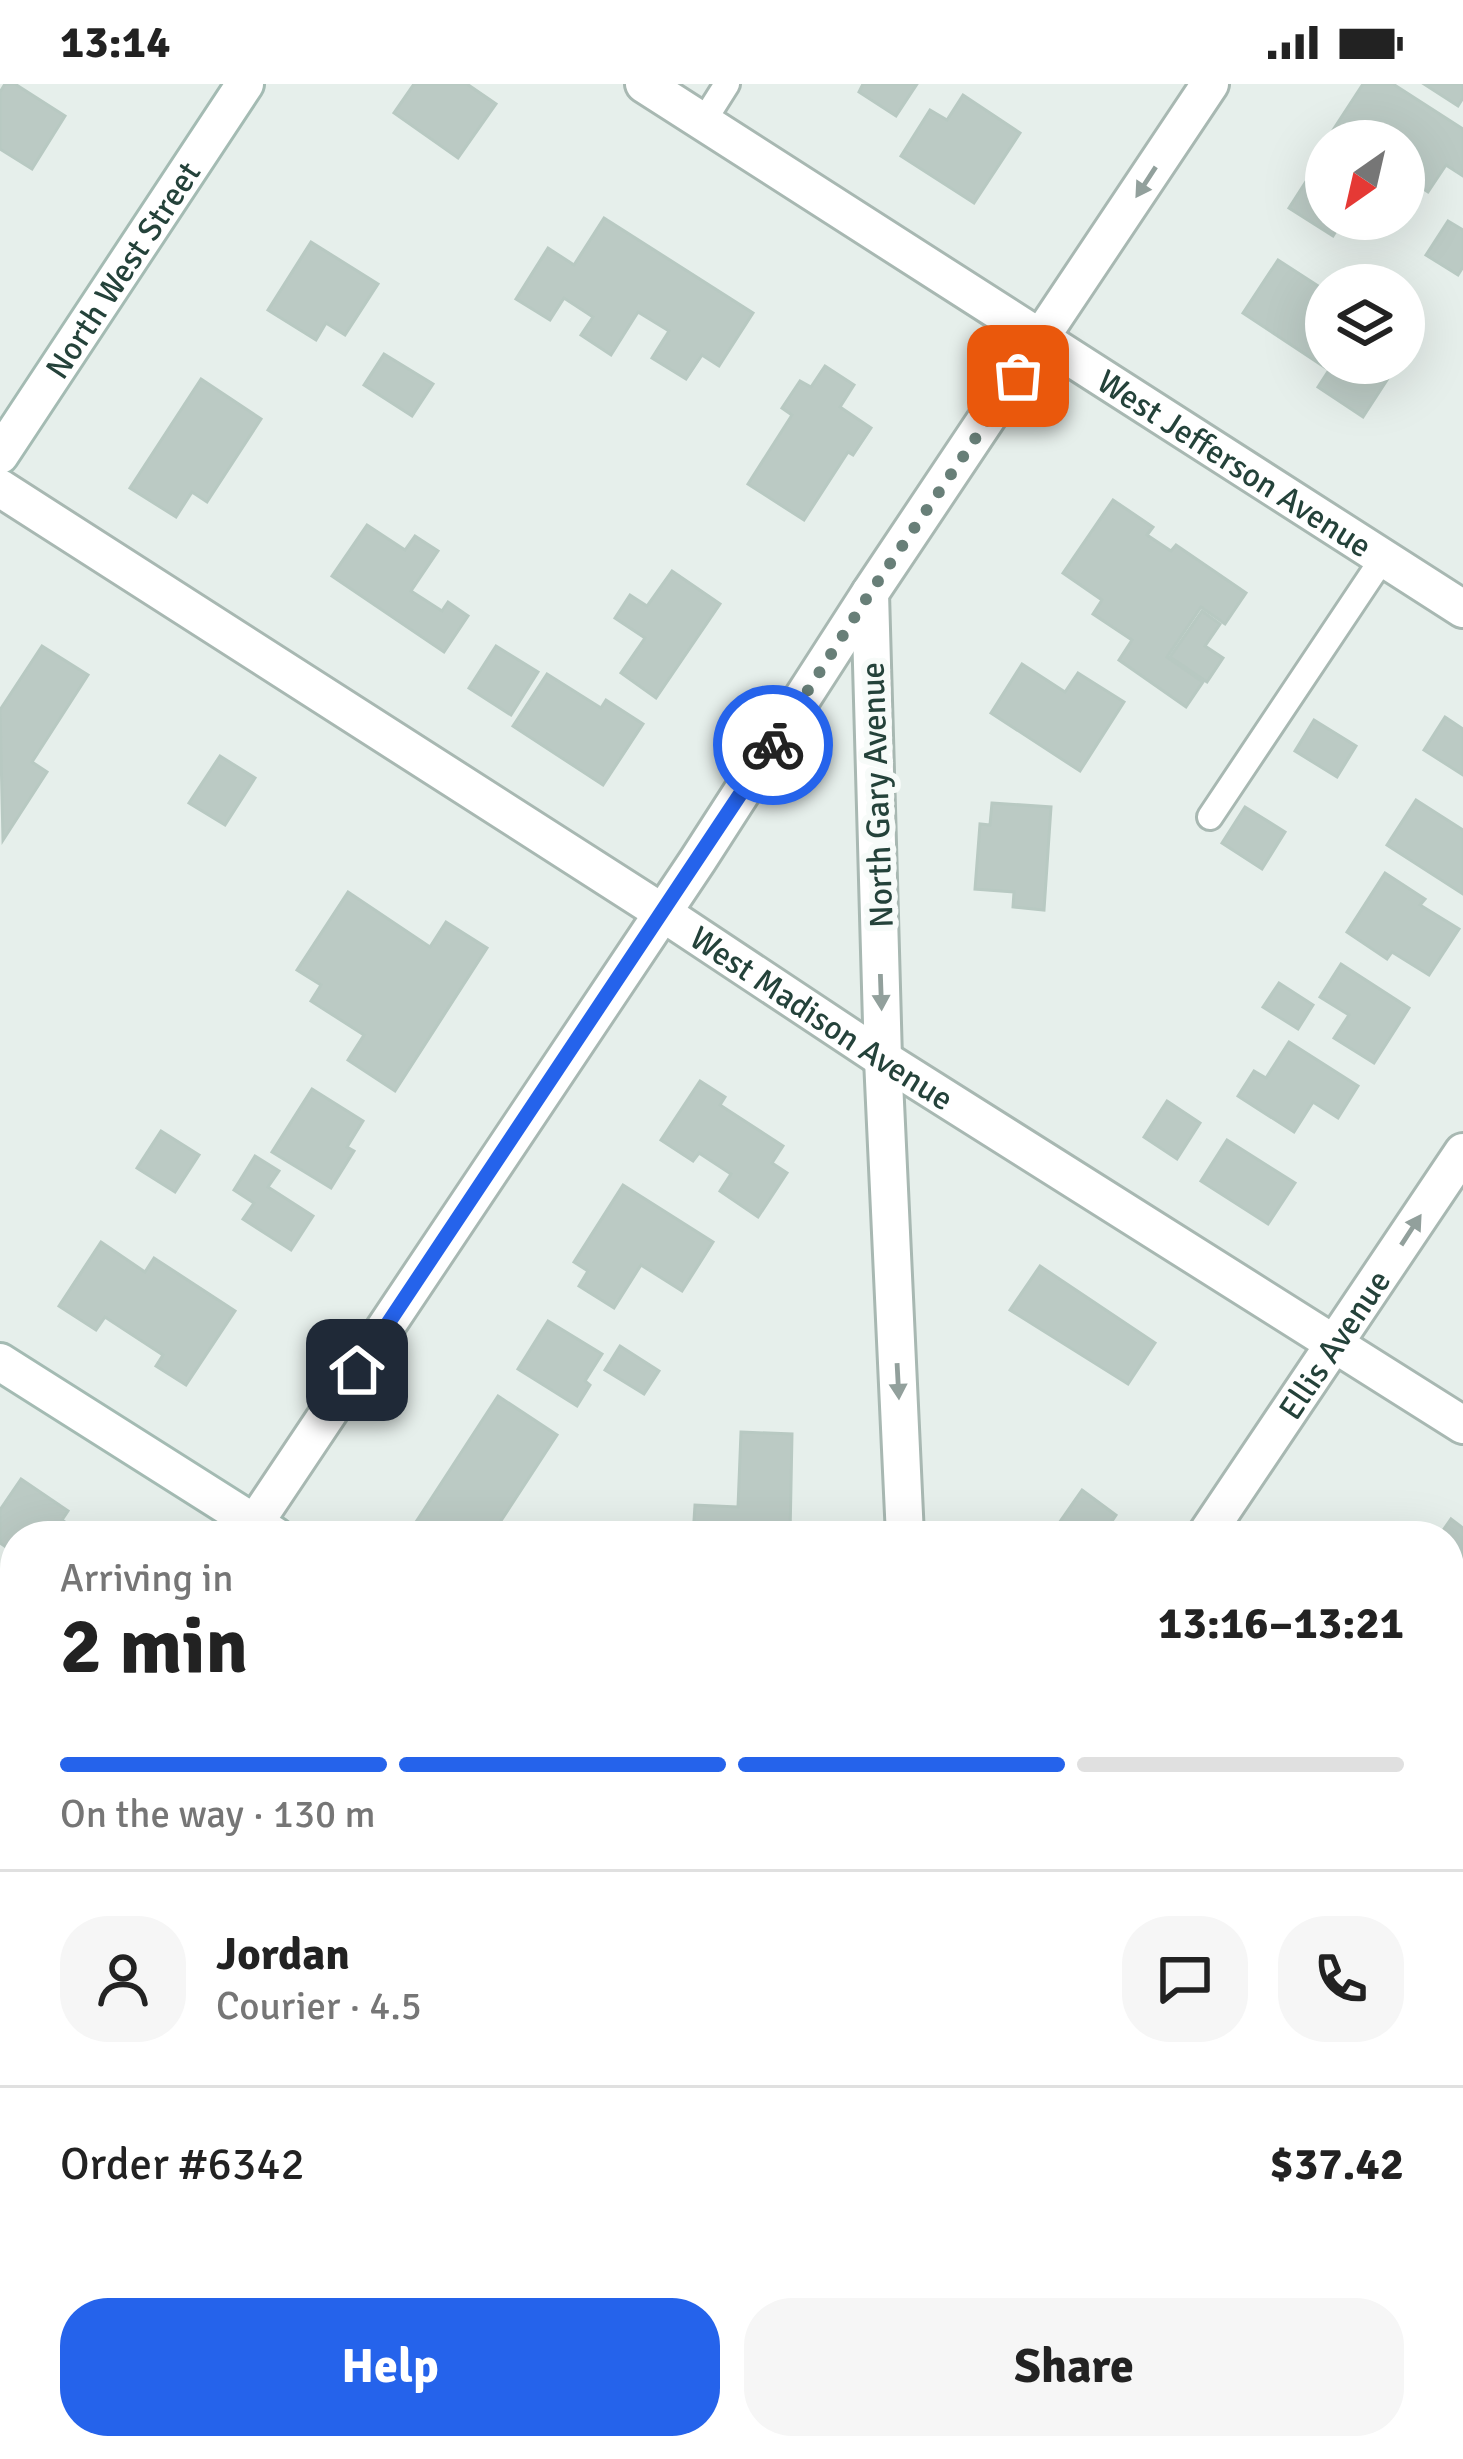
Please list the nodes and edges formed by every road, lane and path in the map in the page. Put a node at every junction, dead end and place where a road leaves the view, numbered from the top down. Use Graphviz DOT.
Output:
graph roads {
  1 [pos="244,84"];
  2 [pos="644,84"];
  3 [pos="728,84"];
  4 [pos="1210,84"];
  5 [pos="703,122"];
  6 [pos="1042,340"];
  7 [pos="0,455"];
  8 [pos="0,488"];
  9 [pos="1383,558"];
  10 [pos="870,593"];
  11 [pos="1463,609"];
  12 [pos="1210,817"];
  13 [pos="663,913"];
  14 [pos="883,1059"];
  15 [pos="1463,1152"];
  16 [pos="1336,1344"];
  17 [pos="0,1362"];
  18 [pos="1463,1426"];
  19 [pos="242,1521"];
  20 [pos="266,1521"];
  21 [pos="904,1521"];
  22 [pos="1215,1521"];
  1 -- 7 [label="street, North West Street"];
  2 -- 5 [label="street, West Jefferson Avenue"];
  3 -- 5 [label="lane"];
  4 -- 6 [label="street, one-way"];
  5 -- 6 [label="street, West Jefferson Avenue"];
  6 -- 9 [label="street, West Jefferson Avenue"];
  6 -- 10 [label="street"];
  8 -- 13 [label="street, West Madison Avenue"];
  9 -- 11 [label="street, West Jefferson Avenue"];
  9 -- 12 [label="lane"];
  10 -- 13 [label="street"];
  10 -- 14 [label="street, North Gary Avenue, one-way"];
  13 -- 14 [label="street, West Madison Avenue"];
  13 -- 20 [label="street"];
  14 -- 16 [label="street, West Madison Avenue"];
  14 -- 21 [label="street, North Gary Avenue, one-way"];
  16 -- 15 [label="street, Ellis Avenue, one-way"];
  16 -- 18 [label="street, West Madison Avenue"];
  16 -- 22 [label="street, Ellis Avenue"];
  17 -- 19 [label="street"];
}
